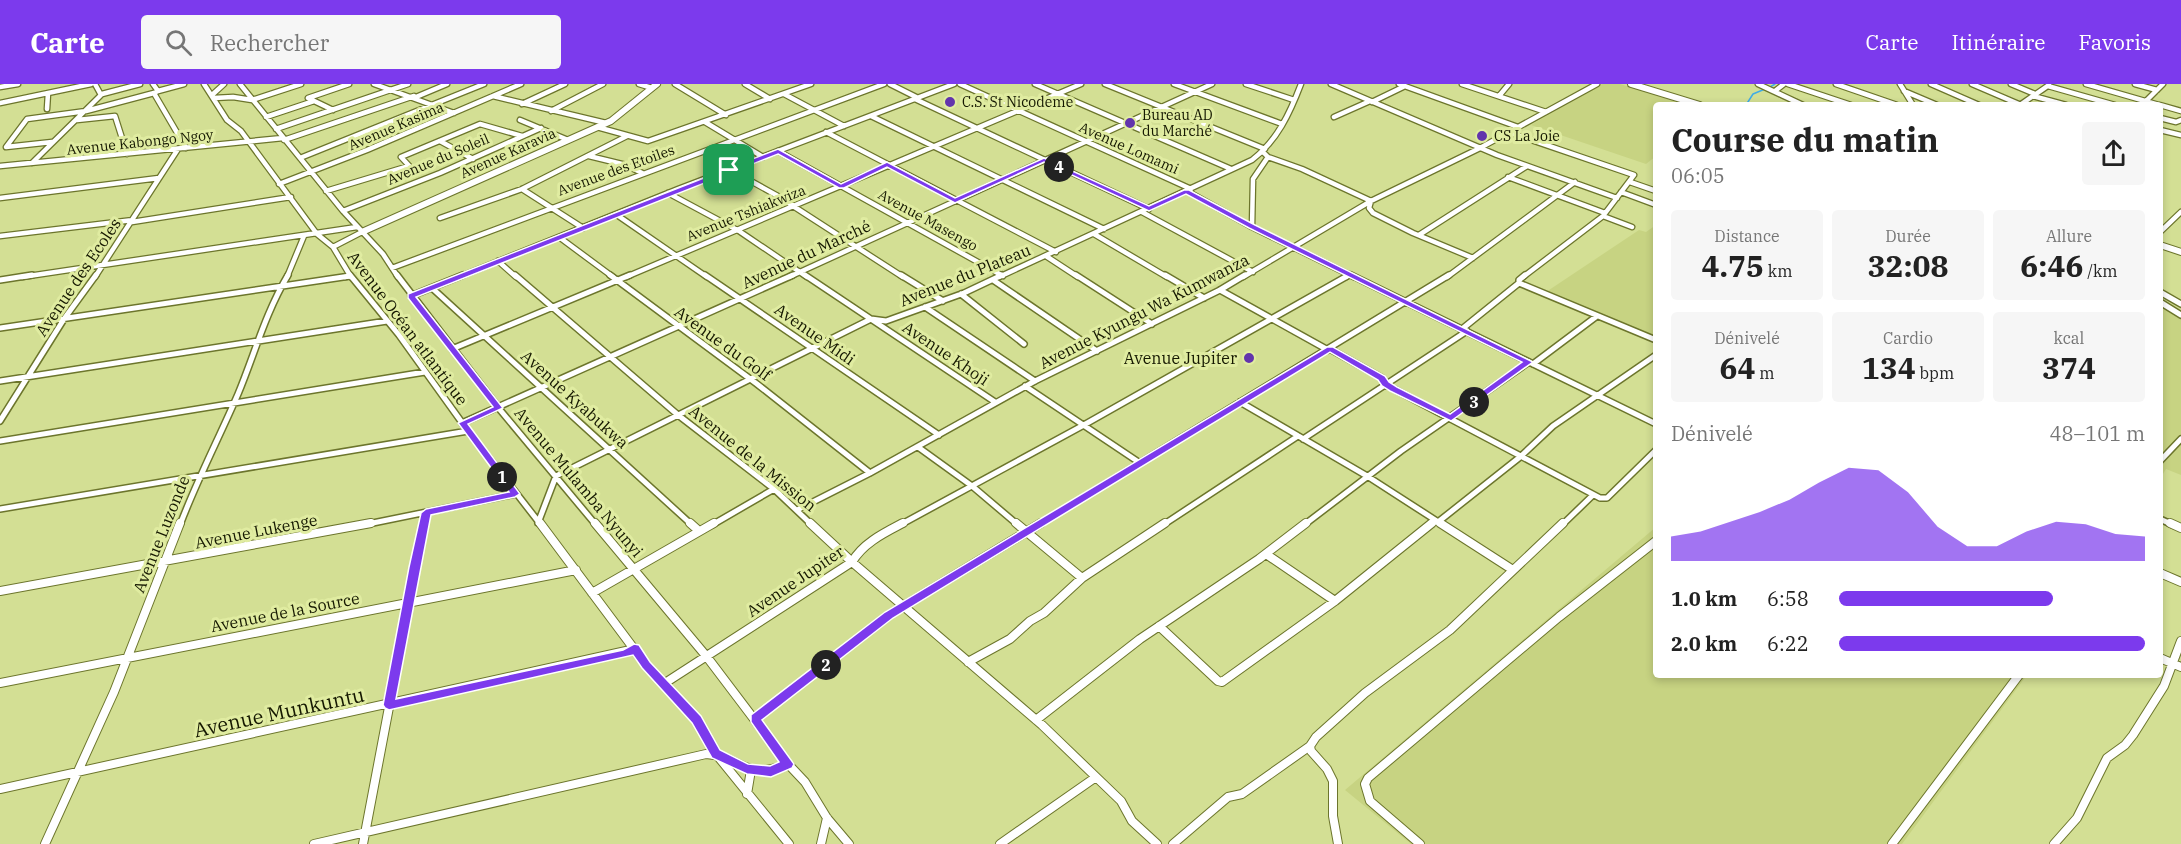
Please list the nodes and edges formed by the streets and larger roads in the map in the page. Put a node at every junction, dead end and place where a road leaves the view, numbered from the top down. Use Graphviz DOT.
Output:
graph roads {
  1 [pos="16,84"];
  2 [pos="53,84"];
  3 [pos="93,84"];
  4 [pos="140,84"];
  5 [pos="153,84"];
  6 [pos="184,84"];
  7 [pos="204,84"];
  8 [pos="224,84"];
  9 [pos="240,84"];
  10 [pos="301,84"];
  11 [pos="349,84"];
  12 [pos="374,84"];
  13 [pos="408,84"];
  14 [pos="447,84"];
  15 [pos="484,84"];
  16 [pos="521,84"];
  17 [pos="565,84"];
  18 [pos="603,84"];
  19 [pos="639,84"];
  20 [pos="675,84"];
  21 [pos="745,84"];
  22 [pos="811,84"];
  23 [pos="884,84"];
  24 [pos="890,84"];
  25 [pos="954,84"];
  26 [pos="960,84"];
  27 [pos="1035,84"];
  28 [pos="1081,84"];
  29 [pos="1105,84"];
  30 [pos="1174,84"];
  31 [pos="1212,84"];
  32 [pos="1246,84"];
  33 [pos="1331,84"];
  34 [pos="1463,84"];
  35 [pos="1509,84"];
  36 [pos="1595,84"];
  37 [pos="1630,84"];
  38 [pos="1758,84"];
  39 [pos="1786,84"];
  40 [pos="1836,84"];
  41 [pos="1899,84"];
  42 [pos="1931,84"];
  43 [pos="1972,84"];
  44 [pos="2011,84"];
  45 [pos="2086,84"];
  46 [pos="2135,84"];
  47 [pos="2163,84"];
  48 [pos="1300,85"];
  49 [pos="1402,85"];
  50 [pos="2049,85"];
  51 [pos="654,86"];
  52 [pos="0,87"];
  53 [pos="393,90"];
  54 [pos="2157,90"];
  55 [pos="1775,91"];
  56 [pos="1904,91"];
  57 [pos="56,92"];
  58 [pos="156,92"];
  59 [pos="1194,92"];
  60 [pos="48,93"];
  61 [pos="1056,93"];
  62 [pos="102,94"];
  63 [pos="784,94"];
  64 [pos="2034,95"];
  65 [pos="492,96"];
  66 [pos="1499,96"];
  67 [pos="213,97"];
  68 [pos="415,97"];
  69 [pos="917,98"];
  70 [pos="23,99"];
  71 [pos="770,99"];
  72 [pos="252,100"];
  73 [pos="1294,100"];
  74 [pos="314,101"];
  75 [pos="1371,101"];
  76 [pos="2146,101"];
  77 [pos="1690,102"];
  78 [pos="1797,102"];
  79 [pos="1842,102"];
  80 [pos="1888,102"];
  81 [pos="1911,102"];
  82 [pos="1930,102"];
  83 [pos="1972,102"];
  84 [pos="2013,102"];
  85 [pos="2024,102"];
  86 [pos="2056,102"];
  87 [pos="2105,102"];
  88 [pos="2149,102"];
  89 [pos="0,103"];
  90 [pos="435,104"];
  91 [pos="522,105"];
  92 [pos="1160,106"];
  93 [pos="2163,106"];
  94 [pos="47,109"];
  95 [pos="334,110"];
  96 [pos="813,110"];
  97 [pos="1016,110"];
  98 [pos="86,111"];
  99 [pos="550,111"];
  100 [pos="2181,111"];
  101 [pos="1546,112"];
  102 [pos="454,113"];
  103 [pos="726,115"];
  104 [pos="871,116"];
  105 [pos="266,117"];
  106 [pos="1334,117"];
  107 [pos="2180,118"];
  108 [pos="2163,119"];
  109 [pos="77,120"];
  110 [pos="520,120"];
  111 [pos="705,122"];
  112 [pos="606,123"];
  113 [pos="1122,123"];
  114 [pos="1282,124"];
  115 [pos="844,126"];
  116 [pos="597,127"];
  117 [pos="1518,127"];
  118 [pos="542,128"];
  119 [pos="975,128"];
  120 [pos="276,129"];
  121 [pos="2163,131"];
  122 [pos="826,132"];
  123 [pos="1508,132"];
  124 [pos="2167,132"];
  125 [pos="2181,135"];
  126 [pos="522,136"];
  127 [pos="627,136"];
  128 [pos="283,139"];
  129 [pos="733,139"];
  130 [pos="568,140"];
  131 [pos="248,141"];
  132 [pos="440,141"];
  133 [pos="1084,141"];
  134 [pos="52,142"];
  135 [pos="931,146"];
  136 [pos="186,148"];
  137 [pos="1480,148"];
  138 [pos="178,149"];
  139 [pos="778,151"];
  140 [pos="1264,151"];
  141 [pos="127,154"];
  142 [pos="588,156"];
  143 [pos="763,157"];
  144 [pos="1268,157"];
  145 [pos="300,158"];
  146 [pos="473,159"];
  147 [pos="1044,160"];
  148 [pos="31,164"];
  149 [pos="887,165"];
  150 [pos="0,166"];
  151 [pos="1527,166"];
  152 [pos="1230,169"];
  153 [pos="729,170"];
  154 [pos="311,172"];
  155 [pos="642,173"];
  156 [pos="1508,177"];
  157 [pos="159,178"];
  158 [pos="1002,179"];
  159 [pos="1575,182"];
  160 [pos="1629,182"];
  161 [pos="279,184"];
  162 [pos="841,186"];
  163 [pos="522,189"];
  164 [pos="326,190"];
  165 [pos="1189,190"];
  166 [pos="1653,190"];
  167 [pos="1621,192"];
  168 [pos="668,193"];
  169 [pos="1556,194"];
  170 [pos="291,197"];
  171 [pos="0,198"];
  172 [pos="1617,198"];
  173 [pos="955,200"];
  174 [pos="1371,201"];
  175 [pos="1653,204"];
  176 [pos="551,207"];
  177 [pos="794,207"];
  178 [pos="1149,209"];
  179 [pos="343,211"];
  180 [pos="1142,212"];
  181 [pos="2181,212"];
  182 [pos="1604,214"];
  183 [pos="617,215"];
  184 [pos="440,218"];
  185 [pos="132,221"];
  186 [pos="906,222"];
  187 [pos="1252,227"];
  188 [pos="1632,227"];
  189 [pos="583,228"];
  190 [pos="360,229"];
  191 [pos="1104,229"];
  192 [pos="2163,229"];
  193 [pos="737,230"];
  194 [pos="317,234"];
  195 [pos="1094,234"];
  196 [pos="1419,235"];
  197 [pos="0,236"];
  198 [pos="304,236"];
  199 [pos="559,237"];
  200 [pos="2163,246"];
  201 [pos="333,247"];
  202 [pos="854,247"];
  203 [pos="1294,247"];
  204 [pos="1056,252"];
  205 [pos="2181,252"];
  206 [pos="677,255"];
  207 [pos="1046,256"];
  208 [pos="1473,258"];
  209 [pos="498,261"];
  210 [pos="104,265"];
  211 [pos="392,268"];
  212 [pos="801,272"];
  213 [pos="1253,272"];
  214 [pos="1349,275"];
  215 [pos="351,276"];
  216 [pos="1003,276"];
  217 [pos="0,279"];
  218 [pos="618,280"];
  219 [pos="993,280"];
  220 [pos="1519,283"];
  221 [pos="279,288"];
  222 [pos="432,288"];
  223 [pos="1220,290"];
  224 [pos="961,294"];
  225 [pos="2163,294"];
  226 [pos="411,296"];
  227 [pos="1204,298"];
  228 [pos="741,299"];
  229 [pos="943,301"];
  230 [pos="1407,302"];
  231 [pos="2163,304"];
  232 [pos="2181,304"];
  233 [pos="925,307"];
  234 [pos="551,308"];
  235 [pos="2181,315"];
  236 [pos="1598,316"];
  237 [pos="1273,318"];
  238 [pos="64,319"];
  239 [pos="871,319"];
  240 [pos="387,321"];
  241 [pos="1152,324"];
  242 [pos="0,328"];
  243 [pos="678,328"];
  244 [pos="1464,330"];
  245 [pos="485,336"];
  246 [pos="1653,339"];
  247 [pos="257,341"];
  248 [pos="1024,344"];
  249 [pos="811,348"];
  250 [pos="452,349"];
  251 [pos="1329,350"];
  252 [pos="1097,351"];
  253 [pos="1653,357"];
  254 [pos="612,359"];
  255 [pos="1531,363"];
  256 [pos="426,372"];
  257 [pos="29,376"];
  258 [pos="750,379"];
  259 [pos="0,381"];
  260 [pos="1035,381"];
  261 [pos="1385,384"];
  262 [pos="1025,386"];
  263 [pos="543,389"];
  264 [pos="1597,396"];
  265 [pos="995,402"];
  266 [pos="1240,402"];
  267 [pos="233,403"];
  268 [pos="499,408"];
  269 [pos="678,415"];
  270 [pos="1451,418"];
  271 [pos="0,421"];
  272 [pos="462,423"];
  273 [pos="1653,423"];
  274 [pos="1082,426"];
  275 [pos="468,431"];
  276 [pos="939,435"];
  277 [pos="1301,438"];
  278 [pos="2181,439"];
  279 [pos="0,441"];
  280 [pos="918,447"];
  281 [pos="608,449"];
  282 [pos="1653,453"];
  283 [pos="1520,457"];
  284 [pos="2163,458"];
  285 [pos="1140,463"];
  286 [pos="870,473"];
  287 [pos="199,476"];
  288 [pos="556,476"];
  289 [pos="1366,476"];
  290 [pos="972,486"];
  291 [pos="774,489"];
  292 [pos="515,494"];
  293 [pos="1593,495"];
  294 [pos="0,509"];
  295 [pos="798,509"];
  296 [pos="426,513"];
  297 [pos="2163,520"];
  298 [pos="1436,521"];
  299 [pos="538,523"];
  300 [pos="2181,528"];
  301 [pos="699,531"];
  302 [pos="1028,532"];
  303 [pos="1653,543"];
  304 [pos="1266,554"];
  305 [pos="165,562"];
  306 [pos="852,562"];
  307 [pos="634,568"];
  308 [pos="576,570"];
  309 [pos="1513,570"];
  310 [pos="2163,574"];
  311 [pos="1082,578"];
  312 [pos="2181,582"];
  313 [pos="0,591"];
  314 [pos="592,593"];
  315 [pos="1335,601"];
  316 [pos="407,603"];
  317 [pos="903,605"];
  318 [pos="1159,626"];
  319 [pos="2181,641"];
  320 [pos="634,649"];
  321 [pos="707,657"];
  322 [pos="125,658"];
  323 [pos="2163,659"];
  324 [pos="968,662"];
  325 [pos="2172,663"];
  326 [pos="2181,667"];
  327 [pos="2017,678"];
  328 [pos="0,682"];
  329 [pos="665,683"];
  330 [pos="389,705"];
  331 [pos="755,719"];
  332 [pos="1036,720"];
  333 [pos="1310,746"];
  334 [pos="716,754"];
  335 [pos="788,764"];
  336 [pos="751,770"];
  337 [pos="78,772"];
  338 [pos="1096,777"];
  339 [pos="0,789"];
  340 [pos="747,794"];
  341 [pos="827,818"];
  342 [pos="365,832"];
  343 [pos="845,843"];
  344 [pos="45,844"];
  345 [pos="314,844"];
  346 [pos="363,844"];
  347 [pos="789,844"];
  348 [pos="821,844"];
  349 [pos="1000,844"];
  350 [pos="1157,844"];
  351 [pos="1173,844"];
  352 [pos="1338,844"];
  353 [pos="1420,844"];
  354 [pos="1892,844"];
  355 [pos="2054,844"];
  1 -- 52 [label="street"];
  1 -- 70 [label="street"];
  2 -- 57 [label="street"];
  3 -- 57 [label="street"];
  3 -- 62 [label="street"];
  4 -- 62 [label="street"];
  5 -- 58 [label="street"];
  6 -- 58 [label="street"];
  7 -- 67 [label="street, Avenue Océan atlantique"];
  8 -- 67 [label="street"];
  9 -- 72 [label="street, Avenue Mulamba Nyunyi"];
  10 -- 72 [label="street"];
  11 -- 74 [label="street"];
  12 -- 53 [label="street"];
  13 -- 53 [label="street"];
  14 -- 68 [label="street, Avenue Kabongo Ngoy"];
  15 -- 90 [label="street"];
  16 -- 65 [label="street, Avenue Kasima"];
  17 -- 91 [label="street"];
  18 -- 99 [label="street"];
  19 -- 51 [label="street"];
  20 -- 103 [label="street"];
  21 -- 71 [label="street"];
  22 -- 63 [label="street"];
  23 -- 96 [label="street, Avenue des Etoiles"];
  24 -- 69 [label="street"];
  25 -- 69 [label="street"];
  26 -- 97 [label="street, Avenue Lomami"];
  27 -- 61 [label="street"];
  28 -- 61 [label="street, Avenue Tshiakwiza"];
  29 -- 92 [label="street"];
  30 -- 59 [label="street"];
  31 -- 59 [label="street, Avenue du Marché"];
  32 -- 73 [label="street"];
  33 -- 75 [label="street"];
  34 -- 66 [label="street"];
  35 -- 66 [label="street"];
  36 -- 101 [label="street, Avenue Kyungu Wa Kumwanza"];
  37 -- 77 [label="street"];
  38 -- 55 [label="street"];
  39 -- 55 [label="street"];
  39 -- 79 [label="street"];
  40 -- 80 [label="street"];
  41 -- 56 [label="street"];
  42 -- 83 [label="street"];
  43 -- 84 [label="street"];
  44 -- 64 [label="street"];
  45 -- 76 [label="street"];
  46 -- 54 [label="street"];
  47 -- 54 [label="street"];
  48 -- 73 [label="street, Avenue du Plateau"];
  49 -- 75 [label="street"];
  49 -- 117 [label="street"];
  50 -- 64 [label="street"];
  50 -- 87 [label="street"];
  51 -- 112 [label="street, Avenue Karavia"];
  53 -- 68 [label="street"];
  53 -- 95 [label="street"];
  54 -- 76 [label="street"];
  55 -- 78 [label="street"];
  56 -- 81 [label="street"];
  56 -- 82 [label="street"];
  57 -- 60 [label="street"];
  58 -- 98 [label="street"];
  58 -- 136 [label="street"];
  59 -- 92 [label="street, Avenue du Marché"];
  59 -- 114 [label="street"];
  60 -- 70 [label="street"];
  60 -- 94 [label="street"];
  61 -- 97 [label="street, Avenue Tshiakwiza"];
  61 -- 113 [label="street"];
  62 -- 98 [label="street"];
  63 -- 71 [label="street"];
  63 -- 96 [label="street"];
  64 -- 85 [label="street"];
  64 -- 86 [label="street"];
  65 -- 91 [label="street"];
  65 -- 102 [label="street, Avenue Kasima"];
  66 -- 101 [label="street"];
  67 -- 72 [label="street"];
  67 -- 131 [label="street, Avenue Océan atlantique"];
  68 -- 90 [label="street"];
  68 -- 128 [label="street, Avenue Kabongo Ngoy"];
  69 -- 104 [label="street"];
  69 -- 119 [label="street"];
  70 -- 89 [label="street"];
  71 -- 103 [label="street"];
  72 -- 105 [label="street, Avenue Mulamba Nyunyi"];
  73 -- 114 [label="street, Avenue du Plateau"];
  74 -- 95 [label="street"];
  74 -- 105 [label="street"];
  75 -- 106 [label="street"];
  75 -- 137 [label="street"];
  76 -- 88 [label="street"];
  90 -- 102 [label="street"];
  90 -- 145 [label="street"];
  91 -- 99 [label="street"];
  92 -- 113 [label="street, Avenue du Marché"];
  92 -- 140 [label="street"];
  93 -- 100 [label="street"];
  95 -- 120 [label="street"];
  96 -- 115 [label="street"];
  96 -- 129 [label="street, Avenue des Etoiles"];
  97 -- 119 [label="street, Avenue Tshiakwiza"];
  97 -- 133 [label="street, Avenue Lomami"];
  98 -- 109 [label="street"];
  98 -- 134 [label="street"];
  99 -- 112 [label="street"];
  101 -- 117 [label="street, Avenue Kyungu Wa Kumwanza"];
  102 -- 154 [label="street, Avenue Kasima"];
  103 -- 111 [label="street"];
  104 -- 115 [label="street"];
  104 -- 135 [label="street"];
  105 -- 120 [label="street, Avenue Mulamba Nyunyi"];
  107 -- 108 [label="street"];
  107 -- 124 [label="street"];
  109 -- 134 [label="street"];
  109 -- 141 [label="street"];
  110 -- 118 [label="street"];
  111 -- 127 [label="street"];
  111 -- 129 [label="street"];
  112 -- 116 [label="street, Avenue Karavia"];
  113 -- 133 [label="street, Avenue du Marché"];
  113 -- 152 [label="street"];
  114 -- 140 [label="street, Avenue du Plateau"];
  115 -- 122 [label="street"];
  116 -- 127 [label="street"];
  116 -- 130 [label="street, Avenue Karavia"];
  117 -- 123 [label="street, Avenue Kyungu Wa Kumwanza"];
  118 -- 126 [label="street, Avenue du Soleil"];
  118 -- 130 [label="street"];
  119 -- 135 [label="street, Avenue Tshiakwiza"];
  119 -- 147 [label="street"];
  120 -- 128 [label="street, Avenue Mulamba Nyunyi"];
  121 -- 124 [label="street"];
  122 -- 139 [label="street"];
  122 -- 149 [label="street"];
  123 -- 137 [label="street, Avenue Kyungu Wa Kumwanza"];
  123 -- 160 [label="street"];
  124 -- 125 [label="street"];
  126 -- 132 [label="street"];
  126 -- 146 [label="street, Avenue du Soleil"];
  127 -- 142 [label="street"];
  128 -- 131 [label="street, Avenue Kabongo Ngoy"];
  128 -- 145 [label="street, Avenue Mulamba Nyunyi"];
  129 -- 143 [label="street"];
  129 -- 155 [label="street, Avenue des Etoiles"];
  130 -- 190 [label="street, Avenue Karavia"];
  131 -- 136 [label="street, Avenue Kabongo Ngoy"];
  131 -- 161 [label="street, Avenue Océan atlantique"];
  132 -- 146 [label="street"];
  132 -- 164 [label="street"];
  133 -- 147 [label="street, Avenue du Marché"];
  133 -- 165 [label="street, Avenue Lomami"];
  134 -- 148 [label="street"];
  135 -- 149 [label="street, Avenue Tshiakwiza"];
  135 -- 158 [label="street"];
  136 -- 138 [label="street, Avenue Kabongo Ngoy"];
  137 -- 151 [label="street"];
  137 -- 174 [label="street, Avenue Kyungu Wa Kumwanza"];
  138 -- 141 [label="street, Avenue Kabongo Ngoy"];
  138 -- 157 [label="street, Avenue des Ecoles"];
  139 -- 143 [label="street"];
  139 -- 162 [label="street, Avenue Masengo"];
  140 -- 144 [label="street"];
  140 -- 152 [label="street, Avenue du Plateau"];
  141 -- 148 [label="street, Avenue Kabongo Ngoy"];
  142 -- 155 [label="street"];
  142 -- 163 [label="street"];
  143 -- 153 [label="street"];
  144 -- 174 [label="street"];
  144 -- 187 [label="street"];
  145 -- 154 [label="street, Avenue Mulamba Nyunyi"];
  146 -- 179 [label="street, Avenue du Soleil"];
  147 -- 158 [label="street, Avenue du Marché"];
  147 -- 178 [label="street"];
  148 -- 150 [label="street, Avenue Kabongo Ngoy"];
  149 -- 162 [label="street, Avenue Tshiakwiza"];
  149 -- 173 [label="street"];
  151 -- 156 [label="street"];
  151 -- 159 [label="street"];
  152 -- 165 [label="street, Avenue du Plateau"];
  153 -- 168 [label="street"];
  153 -- 177 [label="street"];
  154 -- 161 [label="street, Avenue Kasima"];
  154 -- 164 [label="street, Avenue Mulamba Nyunyi"];
  155 -- 176 [label="street, Avenue des Etoiles"];
  156 -- 169 [label="street"];
  156 -- 196 [label="street"];
  157 -- 171 [label="street"];
  157 -- 185 [label="street, Avenue des Ecoles"];
  158 -- 173 [label="street, Avenue du Marché"];
  158 -- 191 [label="street"];
  159 -- 169 [label="street"];
  159 -- 172 [label="street"];
  160 -- 166 [label="street"];
  160 -- 167 [label="street"];
  161 -- 170 [label="street, Avenue Océan atlantique"];
  162 -- 177 [label="street, Avenue Tshiakwiza"];
  162 -- 186 [label="street, Avenue Masengo"];
  163 -- 176 [label="street"];
  163 -- 184 [label="street"];
  164 -- 179 [label="street, Avenue Mulamba Nyunyi"];
  165 -- 178 [label="street, Avenue du Plateau"];
  165 -- 187 [label="street, Avenue Lomami"];
  167 -- 172 [label="street"];
  167 -- 175 [label="street"];
  168 -- 183 [label="street"];
  168 -- 193 [label="street, Avenue Khoji"];
  169 -- 182 [label="street"];
  169 -- 208 [label="street"];
  170 -- 185 [label="street"];
  170 -- 194 [label="street, Avenue Océan atlantique"];
  172 -- 182 [label="street"];
  173 -- 186 [label="street, Avenue du Marché"];
  173 -- 204 [label="street"];
  174 -- 196 [label="street"];
  174 -- 203 [label="street, Avenue Kyungu Wa Kumwanza"];
  176 -- 189 [label="street"];
  176 -- 211 [label="street, Avenue des Etoiles"];
  177 -- 193 [label="street, Avenue Tshiakwiza"];
  177 -- 202 [label="street"];
  178 -- 180 [label="street, Avenue du Plateau"];
  179 -- 190 [label="street, Avenue Mulamba Nyunyi"];
  180 -- 191 [label="street, Avenue du Plateau"];
  180 -- 213 [label="street"];
  181 -- 192 [label="street"];
  182 -- 188 [label="street"];
  182 -- 220 [label="street"];
  183 -- 189 [label="street"];
  183 -- 206 [label="street, Avenue Midi"];
  185 -- 197 [label="street"];
  185 -- 210 [label="street, Avenue des Ecoles"];
  186 -- 202 [label="street, Avenue du Marché"];
  186 -- 216 [label="street, Avenue Masengo"];
  187 -- 203 [label="street, Avenue Lomami"];
  189 -- 199 [label="street"];
  190 -- 194 [label="street"];
  190 -- 201 [label="street"];
  190 -- 211 [label="street, Avenue Mulamba Nyunyi"];
  191 -- 195 [label="street, Avenue du Plateau"];
  193 -- 206 [label="street, Avenue Tshiakwiza"];
  193 -- 212 [label="street, Avenue Khoji"];
  194 -- 198 [label="street"];
  194 -- 201 [label="street, Avenue Océan atlantique"];
  195 -- 204 [label="street, Avenue du Plateau"];
  195 -- 227 [label="street"];
  196 -- 208 [label="street"];
  198 -- 210 [label="street"];
  198 -- 221 [label="street, Avenue Luzonde"];
  199 -- 209 [label="street"];
  199 -- 218 [label="street, Avenue du Golf"];
  200 -- 205 [label="street"];
  201 -- 215 [label="street, Avenue Océan atlantique"];
  202 -- 212 [label="street, Avenue du Marché"];
  202 -- 229 [label="street"];
  203 -- 213 [label="street, Avenue Kyungu Wa Kumwanza"];
  203 -- 214 [label="street, Avenue Lomami"];
  204 -- 207 [label="street, Avenue du Plateau"];
  206 -- 218 [label="street, Avenue Tshiakwiza"];
  206 -- 228 [label="street, Avenue Midi"];
  207 -- 216 [label="street, Avenue du Plateau"];
  207 -- 241 [label="street"];
  208 -- 230 [label="street"];
  209 -- 222 [label="street"];
  209 -- 234 [label="street, Avenue de la Mission"];
  210 -- 217 [label="street"];
  210 -- 238 [label="street, Avenue des Ecoles"];
  211 -- 226 [label="street, Avenue Mulamba Nyunyi"];
  212 -- 228 [label="street, Avenue du Marché"];
  212 -- 239 [label="street, Avenue Khoji"];
  213 -- 223 [label="street, Avenue Kyungu Wa Kumwanza"];
  214 -- 230 [label="street, Avenue Lomami"];
  214 -- 237 [label="street, Avenue Jupiter"];
  215 -- 221 [label="street"];
  215 -- 240 [label="street, Avenue Océan atlantique"];
  216 -- 219 [label="street, Avenue du Plateau"];
  218 -- 234 [label="street, Avenue Tshiakwiza"];
  218 -- 243 [label="street, Avenue du Golf"];
  219 -- 224 [label="street, Avenue du Plateau"];
  219 -- 252 [label="street"];
  220 -- 236 [label="street"];
  220 -- 244 [label="street"];
  221 -- 238 [label="street"];
  221 -- 247 [label="street, Avenue Luzonde"];
  222 -- 226 [label="street"];
  222 -- 245 [label="street, Avenue Kyabukwa"];
  223 -- 227 [label="street, Avenue Kyungu Wa Kumwanza"];
  223 -- 237 [label="street"];
  224 -- 229 [label="street, Avenue du Plateau"];
  224 -- 248 [label="street"];
  225 -- 232 [label="street"];
  226 -- 250 [label="street, Avenue Mulamba Nyunyi"];
  227 -- 241 [label="street, Avenue Kyungu Wa Kumwanza"];
  228 -- 243 [label="street, Avenue du Marché"];
  228 -- 249 [label="street, Avenue Midi"];
  229 -- 233 [label="street, Avenue du Plateau"];
  230 -- 244 [label="street, Avenue Lomami"];
  230 -- 251 [label="street"];
  231 -- 235 [label="street"];
  233 -- 239 [label="street, Avenue du Plateau"];
  233 -- 260 [label="street"];
  234 -- 245 [label="street, Avenue Tshiakwiza"];
  234 -- 254 [label="street, Avenue de la Mission"];
  236 -- 246 [label="street"];
  236 -- 255 [label="street"];
  237 -- 251 [label="street"];
  237 -- 274 [label="street, Avenue Jupiter"];
  238 -- 242 [label="street"];
  238 -- 257 [label="street, Avenue des Ecoles"];
  239 -- 249 [label="street, Avenue du Plateau"];
  239 -- 265 [label="street, Avenue Khoji"];
  240 -- 247 [label="street"];
  240 -- 256 [label="street, Avenue Océan atlantique"];
  241 -- 252 [label="street, Avenue Kyungu Wa Kumwanza"];
  243 -- 254 [label="street, Avenue du Marché"];
  243 -- 258 [label="street, Avenue du Golf"];
  244 -- 255 [label="street, Avenue Lomami"];
  244 -- 261 [label="street"];
  245 -- 250 [label="street, Avenue Tshiakwiza"];
  245 -- 263 [label="street, Avenue Kyabukwa"];
  247 -- 257 [label="street"];
  247 -- 267 [label="street, Avenue Luzonde"];
  249 -- 258 [label="street, Avenue du Plateau"];
  249 -- 276 [label="street, Avenue Midi"];
  250 -- 268 [label="street, Avenue Mulamba Nyunyi"];
  251 -- 261 [label="street"];
  251 -- 266 [label="street"];
  252 -- 260 [label="street, Avenue Kyungu Wa Kumwanza"];
  253 -- 264 [label="street"];
  254 -- 263 [label="street, Avenue du Marché"];
  254 -- 269 [label="street, Avenue de la Mission"];
  255 -- 264 [label="street, Avenue Lomami"];
  255 -- 270 [label="street"];
  256 -- 267 [label="street"];
  256 -- 272 [label="street, Avenue Océan atlantique"];
  257 -- 259 [label="street"];
  257 -- 271 [label="street, Avenue des Ecoles"];
  258 -- 269 [label="street, Avenue du Plateau"];
  258 -- 286 [label="street, Avenue du Golf"];
  260 -- 262 [label="street, Avenue Kyungu Wa Kumwanza"];
  261 -- 270 [label="street"];
  261 -- 277 [label="street"];
  262 -- 265 [label="street, Avenue Kyungu Wa Kumwanza"];
  262 -- 274 [label="street"];
  263 -- 268 [label="street, Avenue du Marché"];
  263 -- 281 [label="street, Avenue Kyabukwa"];
  264 -- 273 [label="street, Avenue Lomami"];
  264 -- 283 [label="street"];
  265 -- 276 [label="street, Avenue Kyungu Wa Kumwanza"];
  266 -- 277 [label="street"];
  266 -- 285 [label="street"];
  267 -- 279 [label="street"];
  267 -- 287 [label="street, Avenue Luzonde"];
  268 -- 272 [label="street, Avenue du Marché"];
  268 -- 288 [label="street, Avenue Mulamba Nyunyi"];
  269 -- 281 [label="street, Avenue du Plateau"];
  269 -- 291 [label="street, Avenue de la Mission"];
  270 -- 283 [label="street"];
  270 -- 289 [label="street"];
  272 -- 275 [label="street, Avenue Océan atlantique"];
  274 -- 285 [label="street"];
  274 -- 290 [label="street, Avenue Jupiter"];
  275 -- 287 [label="street"];
  275 -- 292 [label="street, Avenue Océan atlantique"];
  276 -- 280 [label="street, Avenue Kyungu Wa Kumwanza"];
  277 -- 289 [label="street"];
  277 -- 311 [label="street"];
  278 -- 284 [label="street"];
  280 -- 286 [label="street, Avenue Kyungu Wa Kumwanza"];
  280 -- 290 [label="street"];
  281 -- 288 [label="street, Avenue du Plateau"];
  281 -- 301 [label="street, Avenue Kyabukwa"];
  282 -- 293 [label="street"];
  283 -- 293 [label="street"];
  283 -- 298 [label="street"];
  285 -- 302 [label="street"];
  286 -- 295 [label="street, Avenue Kyungu Wa Kumwanza"];
  287 -- 294 [label="street"];
  287 -- 305 [label="street, Avenue Luzonde"];
  288 -- 299 [label="street"];
  288 -- 307 [label="street, Avenue Mulamba Nyunyi"];
  289 -- 298 [label="street"];
  289 -- 304 [label="street"];
  290 -- 302 [label="street"];
  290 -- 306 [label="street, Avenue Jupiter"];
  291 -- 295 [label="street, Avenue de la Mission"];
  291 -- 301 [label="street"];
  292 -- 296 [label="street, Avenue Lukenge"];
  292 -- 299 [label="street, Avenue Océan atlantique"];
  293 -- 309 [label="street"];
  295 -- 306 [label="street, Avenue de la Mission"];
  296 -- 305 [label="street, Avenue Lukenge"];
  296 -- 316 [label="street"];
  297 -- 300 [label="street"];
  298 -- 309 [label="street"];
  298 -- 315 [label="street"];
  299 -- 308 [label="street, Avenue Océan atlantique"];
  301 -- 307 [label="street"];
  302 -- 311 [label="street"];
  302 -- 317 [label="street"];
  303 -- 353 [label="street"];
  304 -- 315 [label="street"];
  304 -- 318 [label="street"];
  305 -- 313 [label="street, Avenue Lukenge"];
  305 -- 322 [label="street, Avenue Luzonde"];
  306 -- 317 [label="street, Avenue de la Mission"];
  306 -- 321 [label="street, Avenue Jupiter"];
  307 -- 314 [label="street"];
  307 -- 321 [label="street, Avenue Mulamba Nyunyi"];
  308 -- 314 [label="street, Avenue Océan atlantique"];
  308 -- 316 [label="street, Avenue de la Source"];
  309 -- 333 [label="street"];
  310 -- 312 [label="street"];
  311 -- 324 [label="street"];
  314 -- 320 [label="street, Avenue Océan atlantique"];
  315 -- 318 [label="street"];
  316 -- 322 [label="street, Avenue de la Source"];
  316 -- 330 [label="street"];
  317 -- 324 [label="street, Avenue de la Mission"];
  317 -- 331 [label="street"];
  318 -- 332 [label="street"];
  319 -- 325 [label="street"];
  320 -- 329 [label="street, Avenue Océan atlantique"];
  320 -- 330 [label="street, Avenue Munkuntu"];
  321 -- 329 [label="street, Avenue Jupiter"];
  321 -- 331 [label="street, Avenue Mulamba Nyunyi"];
  322 -- 328 [label="street, Avenue de la Source"];
  322 -- 337 [label="street, Avenue Luzonde"];
  323 -- 325 [label="street"];
  324 -- 332 [label="street, Avenue de la Mission"];
  325 -- 326 [label="street"];
  325 -- 355 [label="street"];
  327 -- 354 [label="street"];
  329 -- 334 [label="street, Avenue Océan atlantique"];
  330 -- 337 [label="street, Avenue Munkuntu"];
  330 -- 342 [label="street"];
  331 -- 335 [label="street, Avenue Mulamba Nyunyi"];
  332 -- 338 [label="street, Avenue de la Mission"];
  333 -- 351 [label="street"];
  333 -- 352 [label="street"];
  334 -- 336 [label="street"];
  334 -- 340 [label="street, Avenue Océan atlantique"];
  334 -- 342 [label="street"];
  335 -- 336 [label="street"];
  335 -- 341 [label="street, Avenue Mulamba Nyunyi"];
  336 -- 340 [label="street"];
  337 -- 339 [label="street, Avenue Munkuntu"];
  337 -- 344 [label="street, Avenue Luzonde"];
  338 -- 349 [label="street"];
  338 -- 350 [label="street, Avenue de la Mission"];
  340 -- 347 [label="street, Avenue Océan atlantique"];
  341 -- 343 [label="street, Avenue Mulamba Nyunyi"];
  341 -- 348 [label="street"];
  342 -- 345 [label="street"];
  342 -- 346 [label="street"];
}
